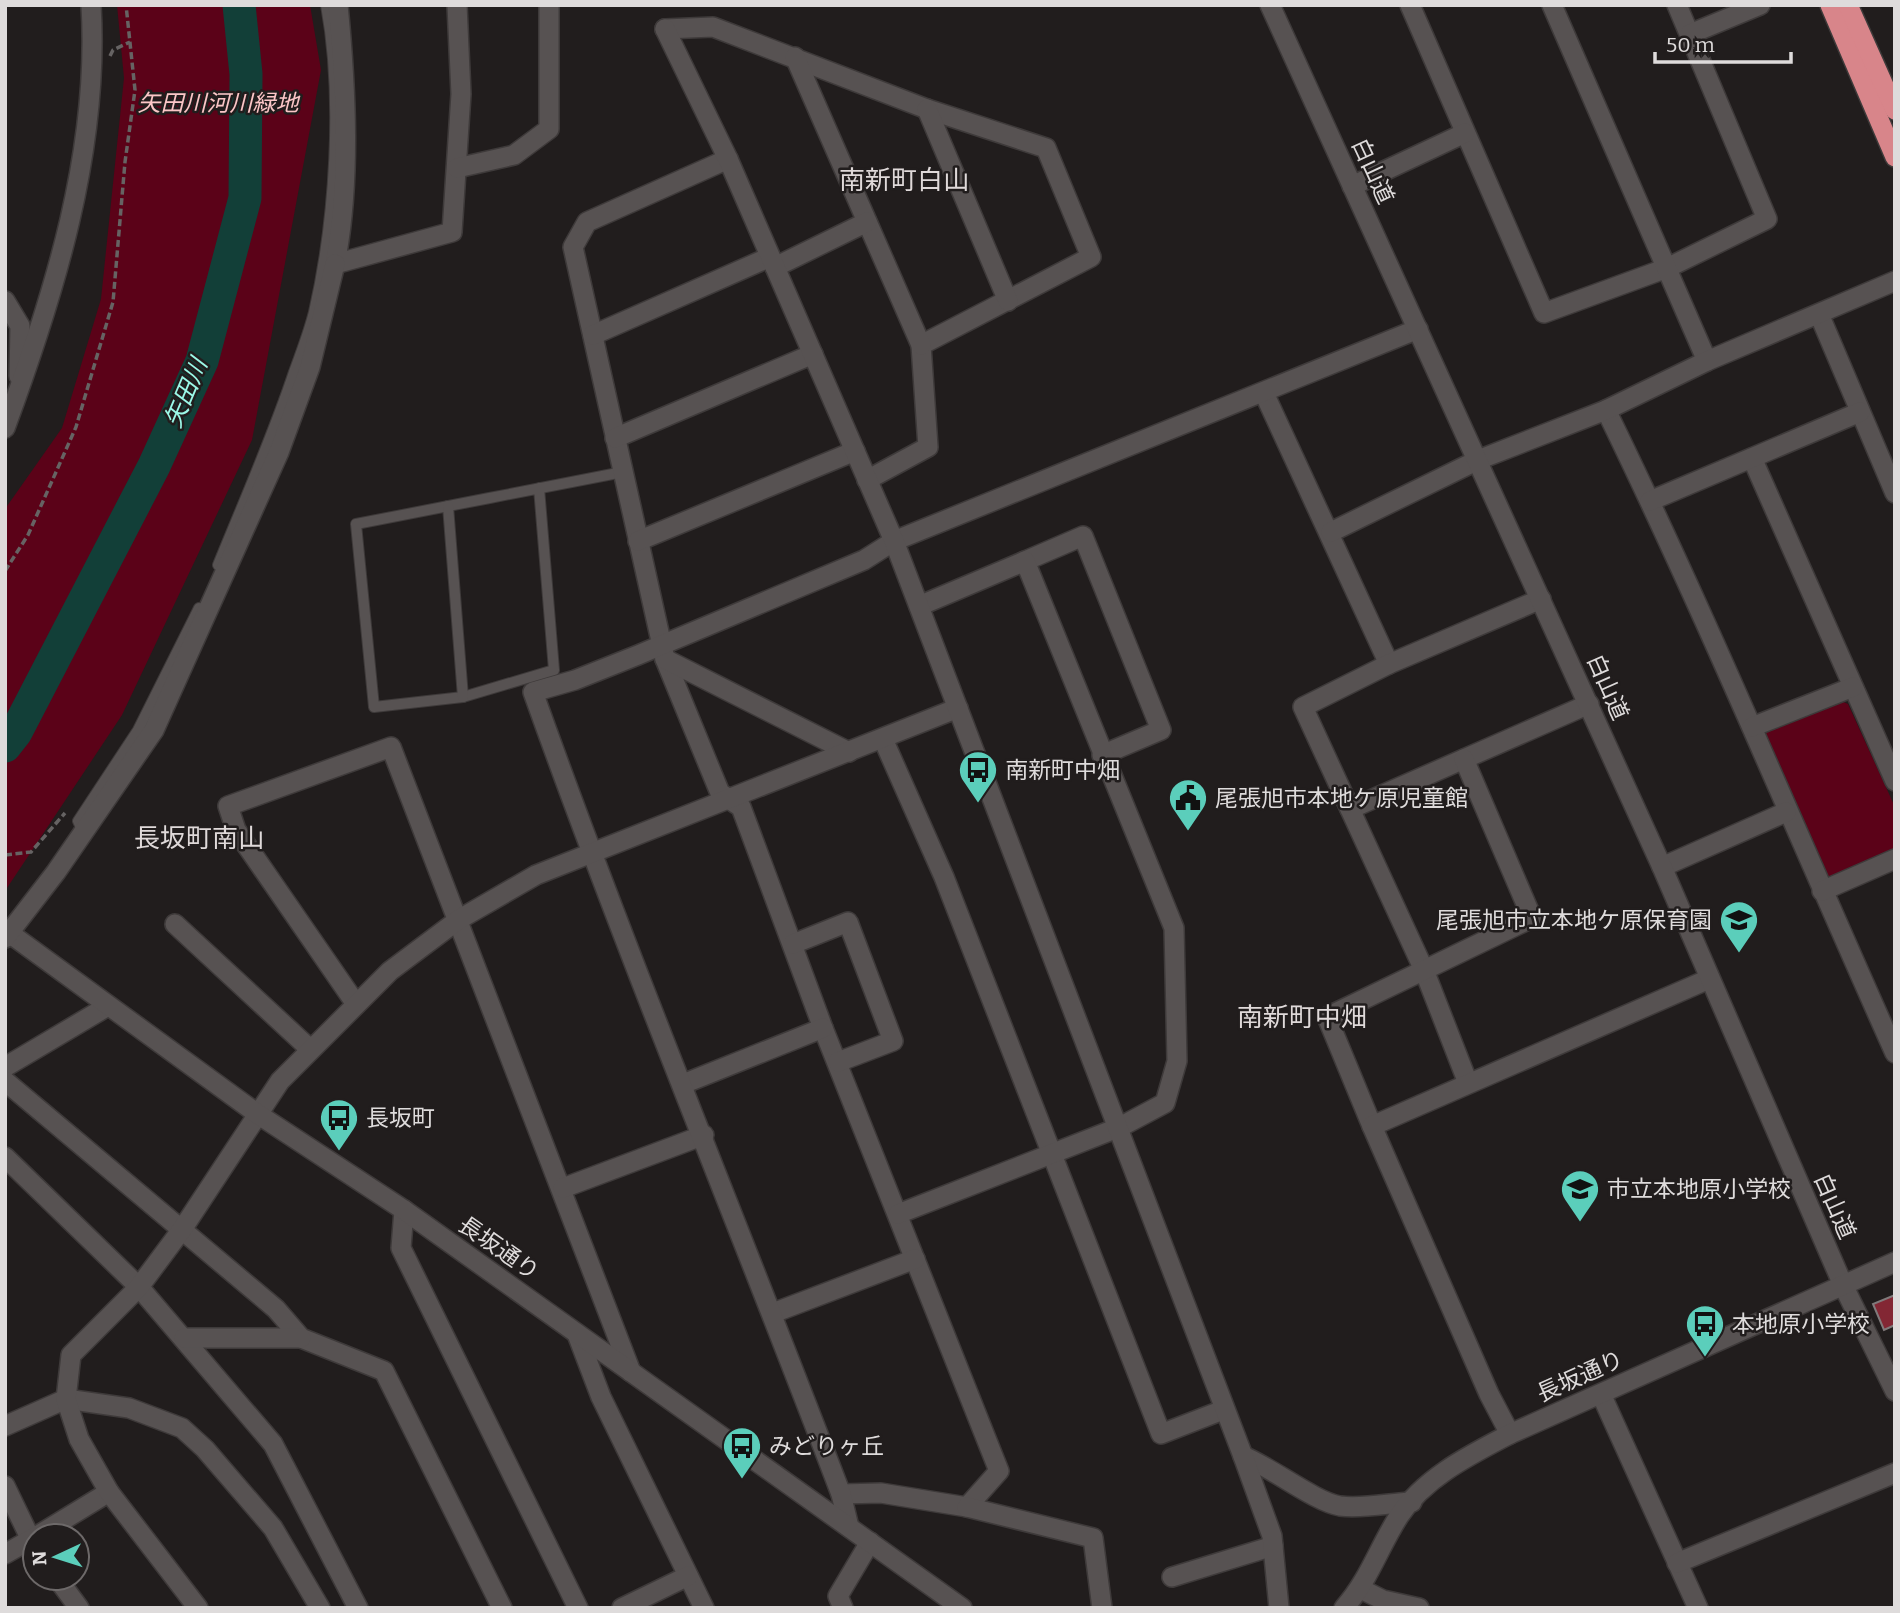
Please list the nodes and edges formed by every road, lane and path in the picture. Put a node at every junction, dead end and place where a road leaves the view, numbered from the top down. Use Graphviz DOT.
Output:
graph roads {
  1 [pos="91,5"];
  2 [pos="126,5"];
  3 [pos="326,5"];
  4 [pos="338,5"];
  5 [pos="457,5"];
  6 [pos="549,5"];
  7 [pos="1270,5"];
  8 [pos="1410,5"];
  9 [pos="1552,5"];
  10 [pos="1677,5"];
  11 [pos="1760,5"];
  12 [pos="1830,5"];
  13 [pos="1848,5"];
  14 [pos="1690,34"];
  15 [pos="795,57"];
  16 [pos="927,109"];
  17 [pos="1895,110"];
  18 [pos="1465,132"];
  19 [pos="1895,157"];
  20 [pos="728,159"];
  21 [pos="457,168"];
  22 [pos="1352,186"];
  23 [pos="867,222"];
  24 [pos="773,262"];
  25 [pos="335,264"];
  26 [pos="1667,268"];
  27 [pos="1895,281"];
  28 [pos="5,301"];
  29 [pos="1008,301"];
  30 [pos="1819,314"];
  31 [pos="1418,329"];
  32 [pos="593,335"];
  33 [pos="920,345"];
  34 [pos="813,354"];
  35 [pos="1707,361"];
  36 [pos="22,382"];
  37 [pos="1264,393"];
  38 [pos="1606,410"];
  39 [pos="1860,412"];
  40 [pos="5,428"];
  41 [pos="615,438"];
  42 [pos="855,451"];
  43 [pos="1752,458"];
  44 [pos="1478,460"];
  45 [pos="623,472"];
  46 [pos="867,480"];
  47 [pos="539,488"];
  48 [pos="1895,493"];
  49 [pos="1650,501"];
  50 [pos="448,506"];
  51 [pos="1331,532"];
  52 [pos="638,541"];
  53 [pos="894,541"];
  54 [pos="1025,561"];
  55 [pos="5,571"];
  56 [pos="1541,599"];
  57 [pos="919,606"];
  58 [pos="663,652"];
  59 [pos="1389,664"];
  60 [pos="538,682"];
  61 [pos="1853,687"];
  62 [pos="463,697"];
  63 [pos="1588,704"];
  64 [pos="958,708"];
  65 [pos="1752,727"];
  66 [pos="883,739"];
  67 [pos="849,752"];
  68 [pos="1102,755"];
  69 [pos="1464,759"];
  70 [pos="1893,770"];
  71 [pos="733,799"];
  72 [pos="1350,809"];
  73 [pos="1786,812"];
  74 [pos="83,833"];
  75 [pos="591,855"];
  76 [pos="1895,859"];
  77 [pos="1662,867"];
  78 [pos="1822,891"];
  79 [pos="458,920"];
  80 [pos="176,924"];
  81 [pos="7,934"];
  82 [pos="793,944"];
  83 [pos="1423,970"];
  84 [pos="1709,979"];
  85 [pos="356,1004"];
  86 [pos="108,1006"];
  87 [pos="824,1028"];
  88 [pos="310,1049"];
  89 [pos="1895,1053"];
  90 [pos="838,1062"];
  91 [pos="5,1067"];
  92 [pos="5,1081"];
  93 [pos="1468,1083"];
  94 [pos="683,1084"];
  95 [pos="259,1115"];
  96 [pos="1372,1126"];
  97 [pos="1120,1127"];
  98 [pos="704,1135"];
  99 [pos="1049,1152"];
  100 [pos="5,1157"];
  101 [pos="563,1188"];
  102 [pos="404,1210"];
  103 [pos="898,1214"];
  104 [pos="183,1228"];
  105 [pos="915,1259"];
  106 [pos="1895,1262"];
  107 [pos="1843,1285"];
  108 [pos="139,1287"];
  109 [pos="773,1313"];
  110 [pos="577,1334"];
  111 [pos="184,1338"];
  112 [pos="301,1338"];
  113 [pos="631,1372"];
  114 [pos="1895,1391"];
  115 [pos="1601,1394"];
  116 [pos="66,1399"];
  117 [pos="1223,1410"];
  118 [pos="5,1426"];
  119 [pos="1510,1434"];
  120 [pos="1243,1456"];
  121 [pos="1895,1473"];
  122 [pos="5,1486"];
  123 [pos="109,1492"];
  124 [pos="841,1494"];
  125 [pos="1412,1502"];
  126 [pos="967,1507"];
  127 [pos="24,1522"];
  128 [pos="62,1522"];
  129 [pos="849,1527"];
  130 [pos="870,1542"];
  131 [pos="21,1546"];
  132 [pos="1273,1546"];
  133 [pos="5,1554"];
  134 [pos="1677,1563"];
  135 [pos="688,1576"];
  136 [pos="1172,1577"];
  137 [pos="1361,1589"];
  138 [pos="67,1592"];
  139 [pos="79,1608"];
  140 [pos="198,1608"];
  141 [pos="320,1608"];
  142 [pos="358,1608"];
  143 [pos="502,1608"];
  144 [pos="578,1608"];
  145 [pos="622,1608"];
  146 [pos="704,1608"];
  147 [pos="843,1608"];
  148 [pos="962,1608"];
  149 [pos="1102,1608"];
  150 [pos="1279,1608"];
  151 [pos="1344,1608"];
  152 [pos="1419,1608"];
  153 [pos="1698,1608"];
  1 -- 36 [label="street"];
  2 -- 55 [label="path"];
  3 -- 74 [label="lane"];
  4 -- 25 [label="street"];
  5 -- 21 [label="street"];
  6 -- 21 [label="street"];
  7 -- 22 [label="street, 白山道"];
  8 -- 18 [label="street"];
  9 -- 26 [label="street"];
  10 -- 14 [label="street"];
  11 -- 14 [label="street"];
  12 -- 19 [label="highway"];
  13 -- 17 [label="highway"];
  14 -- 26 [label="street"];
  15 -- 16 [label="street"];
  15 -- 20 [label="street"];
  15 -- 23 [label="street"];
  16 -- 29 [label="street"];
  16 -- 29 [label="street"];
  18 -- 22 [label="street"];
  18 -- 26 [label="street"];
  20 -- 24 [label="street"];
  20 -- 32 [label="street"];
  21 -- 25 [label="street"];
  22 -- 31 [label="street, 白山道"];
  23 -- 24 [label="street"];
  23 -- 33 [label="street"];
  24 -- 32 [label="street"];
  24 -- 34 [label="street"];
  25 -- 74 [label="street"];
  26 -- 35 [label="street"];
  27 -- 30 [label="street"];
  28 -- 36 [label="street"];
  29 -- 33 [label="street"];
  30 -- 35 [label="street"];
  30 -- 39 [label="street"];
  31 -- 37 [label="street"];
  31 -- 44 [label="street, 白山道"];
  32 -- 41 [label="street"];
  33 -- 46 [label="street"];
  34 -- 41 [label="street"];
  34 -- 42 [label="street"];
  35 -- 38 [label="street"];
  36 -- 40 [label="street"];
  37 -- 51 [label="street"];
  37 -- 53 [label="street"];
  38 -- 44 [label="street"];
  38 -- 49 [label="street"];
  39 -- 43 [label="street"];
  39 -- 48 [label="street"];
  41 -- 45 [label="street"];
  42 -- 46 [label="street"];
  42 -- 52 [label="street"];
  43 -- 49 [label="street"];
  43 -- 61 [label="street"];
  44 -- 51 [label="street"];
  44 -- 56 [label="street, 白山道"];
  45 -- 47 [label="lane"];
  45 -- 52 [label="street"];
  46 -- 53 [label="street"];
  47 -- 50 [label="lane"];
  47 -- 60 [label="lane"];
  49 -- 65 [label="street"];
  50 -- 62 [label="lane"];
  50 -- 62 [label="lane"];
  51 -- 59 [label="street"];
  52 -- 58 [label="street"];
  53 -- 57 [label="street"];
  53 -- 58 [label="street"];
  54 -- 57 [label="street"];
  54 -- 68 [label="street"];
  54 -- 68 [label="street"];
  56 -- 59 [label="street"];
  56 -- 63 [label="street, 白山道"];
  57 -- 64 [label="street"];
  58 -- 60 [label="street"];
  58 -- 67 [label="street"];
  58 -- 71 [label="street"];
  59 -- 72 [label="street"];
  60 -- 62 [label="lane"];
  60 -- 75 [label="street"];
  61 -- 65 [label="street"];
  61 -- 70 [label="street"];
  63 -- 69 [label="street"];
  63 -- 77 [label="street, 白山道"];
  64 -- 66 [label="street"];
  64 -- 97 [label="street"];
  65 -- 73 [label="street"];
  66 -- 67 [label="street"];
  66 -- 99 [label="street"];
  67 -- 71 [label="street"];
  68 -- 97 [label="street"];
  69 -- 72 [label="street"];
  69 -- 83 [label="street"];
  71 -- 75 [label="street"];
  71 -- 82 [label="street"];
  72 -- 83 [label="street"];
  73 -- 77 [label="street"];
  73 -- 78 [label="street"];
  74 -- 81 [label="street"];
  75 -- 79 [label="street"];
  75 -- 94 [label="street"];
  76 -- 78 [label="street"];
  77 -- 84 [label="street, 白山道"];
  78 -- 89 [label="street"];
  79 -- 85 [label="street"];
  79 -- 85 [label="street"];
  79 -- 101 [label="street"];
  80 -- 88 [label="street"];
  81 -- 86 [label="street, 長坂通り"];
  82 -- 87 [label="street"];
  82 -- 90 [label="street"];
  83 -- 93 [label="street"];
  83 -- 96 [label="street"];
  84 -- 93 [label="street"];
  84 -- 107 [label="street, 白山道"];
  85 -- 88 [label="street"];
  86 -- 91 [label="street"];
  86 -- 95 [label="street, 長坂通り"];
  87 -- 90 [label="street"];
  87 -- 94 [label="street"];
  88 -- 95 [label="street"];
  90 -- 103 [label="street"];
  92 -- 104 [label="street"];
  93 -- 96 [label="street"];
  94 -- 98 [label="street"];
  95 -- 102 [label="street, 長坂通り"];
  95 -- 104 [label="street"];
  96 -- 119 [label="street"];
  97 -- 99 [label="street"];
  97 -- 117 [label="street"];
  98 -- 101 [label="street"];
  98 -- 109 [label="street"];
  99 -- 103 [label="street"];
  99 -- 117 [label="street"];
  100 -- 108 [label="street"];
  101 -- 113 [label="street"];
  102 -- 110 [label="street, 長坂通り"];
  102 -- 144 [label="street"];
  103 -- 105 [label="street"];
  104 -- 108 [label="street"];
  104 -- 112 [label="street"];
  105 -- 109 [label="street"];
  105 -- 126 [label="street"];
  106 -- 107 [label="street, 長坂通り"];
  107 -- 114 [label="street, 白山道"];
  107 -- 115 [label="street, 長坂通り"];
  108 -- 111 [label="street"];
  108 -- 116 [label="street"];
  109 -- 124 [label="street"];
  110 -- 113 [label="street, 長坂通り"];
  110 -- 135 [label="street"];
  111 -- 112 [label="street"];
  111 -- 142 [label="street"];
  112 -- 143 [label="street"];
  113 -- 129 [label="street, 長坂通り"];
  115 -- 119 [label="street, 長坂通り"];
  115 -- 134 [label="street"];
  116 -- 118 [label="street"];
  116 -- 123 [label="street"];
  116 -- 141 [label="street"];
  117 -- 120 [label="street"];
  119 -- 125 [label="street, 長坂通り"];
  120 -- 125 [label="street"];
  120 -- 132 [label="street"];
  121 -- 134 [label="street"];
  122 -- 127 [label="street"];
  123 -- 128 [label="street"];
  123 -- 140 [label="street"];
  124 -- 126 [label="street"];
  124 -- 129 [label="street"];
  125 -- 137 [label="street, 長坂通り"];
  126 -- 149 [label="street"];
  129 -- 130 [label="street, 長坂通り"];
  130 -- 147 [label="street"];
  130 -- 148 [label="street, 長坂通り"];
  131 -- 133 [label="street"];
  132 -- 136 [label="street"];
  132 -- 150 [label="street"];
  134 -- 153 [label="street"];
  135 -- 145 [label="street"];
  135 -- 146 [label="street"];
  137 -- 151 [label="street, 長坂通り"];
  137 -- 152 [label="street"];
  138 -- 139 [label="street"];
}
